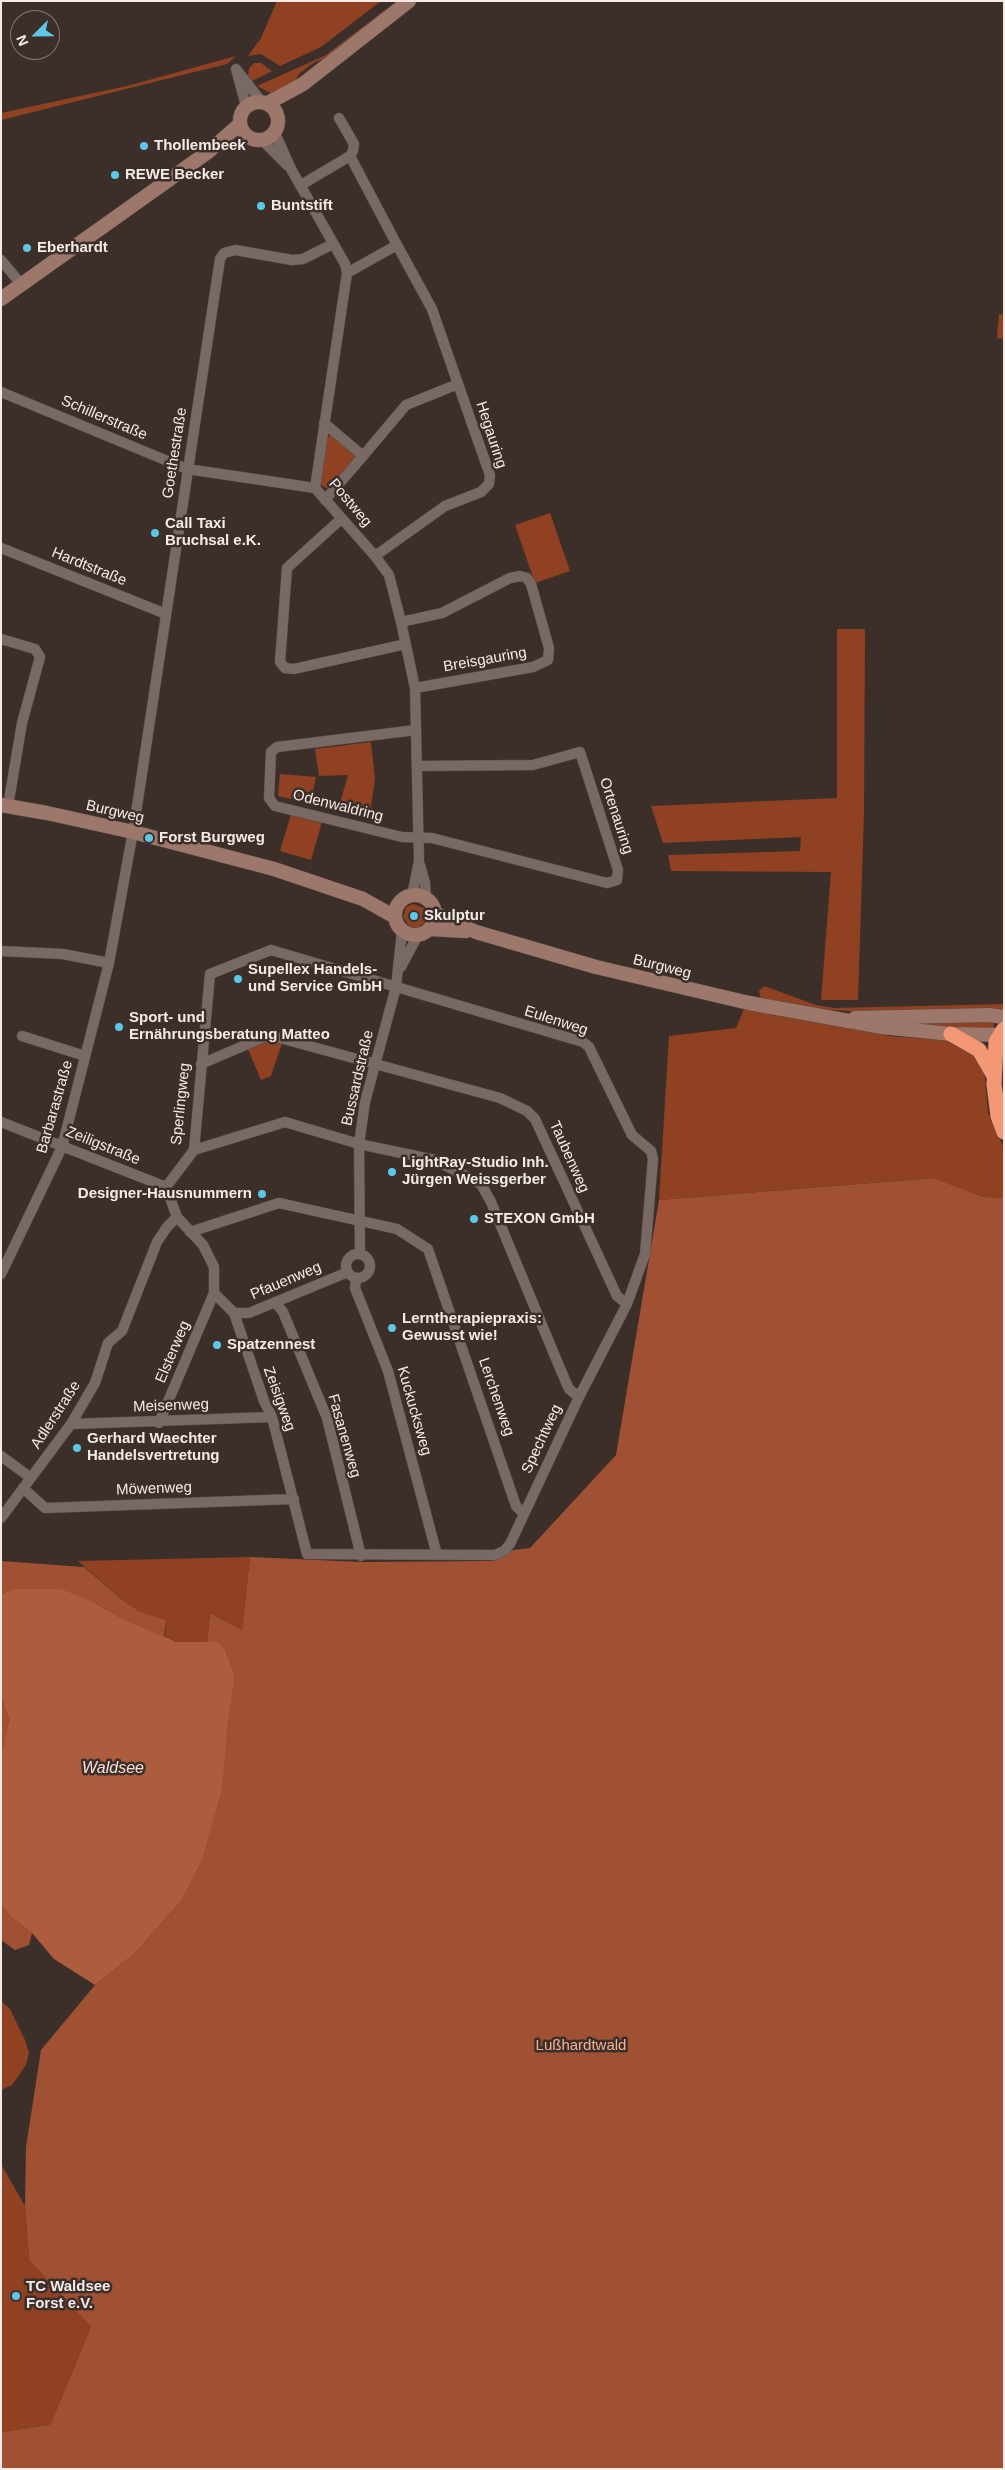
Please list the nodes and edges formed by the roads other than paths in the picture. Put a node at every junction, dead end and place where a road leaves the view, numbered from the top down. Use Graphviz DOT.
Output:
graph roads {
  1 [pos="409,1"];
  2 [pos="246,106"];
  3 [pos="269,106"];
  4 [pos="340,118"];
  5 [pos="244,130"];
  6 [pos="275,132"];
  7 [pos="262,140"];
  8 [pos="350,156"];
  9 [pos="291,168"];
  10 [pos="301,185"];
  11 [pos="333,244"];
  12 [pos="397,245"];
  13 [pos="1,260"];
  14 [pos="347,274"];
  15 [pos="21,284"];
  16 [pos="1,300"];
  17 [pos="458,384"];
  18 [pos="1,392"];
  19 [pos="324,423"];
  20 [pos="363,456"];
  21 [pos="188,469"];
  22 [pos="315,488"];
  23 [pos="325,500"];
  24 [pos="341,519"];
  25 [pos="1,548"];
  26 [pos="375,556"];
  27 [pos="166,614"];
  28 [pos="401,622"];
  29 [pos="1,639"];
  30 [pos="406,644"];
  31 [pos="415,688"];
  32 [pos="416,730"];
  33 [pos="416,766"];
  34 [pos="5,806"];
  35 [pos="133,832"];
  36 [pos="418,837"];
  37 [pos="419,861"];
  38 [pos="412,896"];
  39 [pos="426,899"];
  40 [pos="397,910"];
  41 [pos="434,913"];
  42 [pos="402,931"];
  43 [pos="424,932"];
  44 [pos="476,932"];
  45 [pos="1,951"];
  46 [pos="109,963"];
  47 [pos="400,970"];
  48 [pos="396,987"];
  49 [pos="1004,1017"];
  50 [pos="843,1019"];
  51 [pos="1002,1033"];
  52 [pos="951,1034"];
  53 [pos="22,1036"];
  54 [pos="85,1056"];
  55 [pos="376,1063"];
  56 [pos="201,1064"];
  57 [pos="994,1077"];
  58 [pos="1,1122"];
  59 [pos="1004,1132"];
  60 [pos="359,1144"];
  61 [pos="62,1146"];
  62 [pos="194,1150"];
  63 [pos="651,1151"];
  64 [pos="166,1188"];
  65 [pos="177,1217"];
  66 [pos="358,1219"];
  67 [pos="190,1232"];
  68 [pos="360,1254"];
  69 [pos="1,1274"];
  70 [pos="352,1275"];
  71 [pos="214,1292"];
  72 [pos="275,1302"];
  73 [pos="627,1304"];
  74 [pos="234,1313"];
  75 [pos="579,1397"];
  76 [pos="272,1417"];
  77 [pos="160,1423"];
  78 [pos="71,1424"];
  79 [pos="1,1456"];
  80 [pos="30,1478"];
  81 [pos="23,1488"];
  82 [pos="294,1498"];
  83 [pos="523,1514"];
  84 [pos="1,1518"];
  85 [pos="307,1554"];
  86 [pos="437,1555"];
  87 [pos="361,1556"];
  1 -- 3 [label="street"];
  2 -- 3 [label="street"];
  2 -- 3 [label="street"];
  2 -- 5 [label="street"];
  3 -- 6 [label="street"];
  4 -- 8 [label="street"];
  5 -- 7 [label="street"];
  5 -- 15 [label="street"];
  6 -- 7 [label="street"];
  6 -- 9 [label="street"];
  7 -- 9 [label="street"];
  8 -- 10 [label="street"];
  8 -- 12 [label="street"];
  9 -- 10 [label="street"];
  10 -- 11 [label="street"];
  11 -- 14 [label="street"];
  11 -- 21 [label="street, Goethestraße"];
  12 -- 14 [label="street"];
  12 -- 17 [label="street"];
  13 -- 15 [label="street"];
  14 -- 19 [label="street, Postweg"];
  15 -- 16 [label="street"];
  17 -- 20 [label="street"];
  17 -- 26 [label="street, Hegauring"];
  18 -- 21 [label="street, Schillerstraße"];
  19 -- 20 [label="street"];
  19 -- 22 [label="street, Postweg"];
  20 -- 23 [label="street"];
  21 -- 22 [label="street, Schillerstraße"];
  21 -- 27 [label="street, Goethestraße"];
  22 -- 23 [label="street, Postweg"];
  23 -- 24 [label="street, Postweg"];
  24 -- 26 [label="street, Postweg"];
  24 -- 30 [label="street"];
  25 -- 27 [label="street, Hardtstraße"];
  26 -- 28 [label="street, Postweg"];
  27 -- 35 [label="street, Goethestraße"];
  28 -- 30 [label="street, Postweg"];
  28 -- 31 [label="street, Breisgauring"];
  29 -- 34 [label="street"];
  30 -- 31 [label="street, Postweg"];
  31 -- 32 [label="street, Postweg"];
  32 -- 33 [label="street, Postweg"];
  32 -- 36 [label="street, Odenwaldring"];
  33 -- 36 [label="street, Postweg"];
  33 -- 36 [label="street, Ortenauring"];
  34 -- 35 [label="street, Burgweg"];
  35 -- 40 [label="street, Burgweg"];
  35 -- 46 [label="street, Barbarastraße"];
  36 -- 37 [label="street, Postweg"];
  37 -- 38 [label="street, Postweg"];
  37 -- 39 [label="street, Postweg"];
  38 -- 39 [label="street"];
  38 -- 40 [label="street"];
  39 -- 41 [label="street"];
  40 -- 42 [label="street"];
  41 -- 43 [label="street"];
  41 -- 44 [label="street, Burgweg"];
  42 -- 43 [label="street, Burgweg"];
  42 -- 47 [label="street, Bussardstraße"];
  43 -- 44 [label="street, Burgweg"];
  43 -- 47 [label="street, Bussardstraße"];
  44 -- 50 [label="street, Burgweg"];
  45 -- 46 [label="street"];
  46 -- 54 [label="street, Barbarastraße"];
  47 -- 48 [label="street, Bussardstraße"];
  48 -- 55 [label="street, Bussardstraße"];
  48 -- 56 [label="street, Sperlingweg"];
  48 -- 63 [label="street, Eulenweg"];
  49 -- 50 [label="street, Burgweg"];
  50 -- 52 [label="street, Burgweg"];
  51 -- 52 [label="street, Burgweg"];
  51 -- 57 [label="highway"];
  52 -- 57 [label="highway"];
  53 -- 54 [label="street, Barbarastraße"];
  54 -- 61 [label="street, Barbarastraße"];
  55 -- 56 [label="street, Taubenweg"];
  55 -- 60 [label="street, Bussardstraße"];
  55 -- 73 [label="street, Taubenweg"];
  56 -- 62 [label="street, Sperlingweg"];
  57 -- 59 [label="highway"];
  58 -- 61 [label="street, Zeiligstraße"];
  60 -- 62 [label="street"];
  60 -- 66 [label="street, Bussardstraße"];
  60 -- 75 [label="street"];
  61 -- 64 [label="street, Zeiligstraße"];
  61 -- 69 [label="street, Barbarastraße"];
  62 -- 64 [label="street, Sperlingweg"];
  63 -- 73 [label="street, Spechtweg"];
  64 -- 65 [label="street"];
  65 -- 67 [label="street"];
  65 -- 78 [label="street, Adlerstraße"];
  66 -- 67 [label="street, Lerchenweg"];
  66 -- 68 [label="street, Bussardstraße"];
  66 -- 83 [label="street, Lerchenweg"];
  67 -- 71 [label="street"];
  68 -- 70 [label="street"];
  68 -- 70 [label="street"];
  70 -- 72 [label="street, Pfauenweg"];
  70 -- 86 [label="street, Kuckucksweg"];
  71 -- 74 [label="street, Zeisigweg"];
  71 -- 77 [label="street, Elsterweg"];
  72 -- 74 [label="street, Pfauenweg"];
  72 -- 87 [label="street, Fasanenweg"];
  73 -- 75 [label="street, Spechtweg"];
  74 -- 76 [label="street, Zeisigweg"];
  75 -- 83 [label="street, Spechtweg"];
  76 -- 77 [label="street, Meisenweg"];
  76 -- 82 [label="street, Zeisigweg"];
  77 -- 78 [label="street, Meisenweg"];
  78 -- 80 [label="street, Adlerstraße"];
  79 -- 80 [label="street"];
  80 -- 81 [label="street, Adlerstraße"];
  81 -- 82 [label="street, Möwenweg"];
  81 -- 84 [label="street, Adlerstraße"];
  82 -- 85 [label="street, Zeisigweg"];
  83 -- 86 [label="street, Spechtweg"];
  85 -- 87 [label="street, Spechtweg"];
  86 -- 87 [label="street, Spechtweg"];
}
